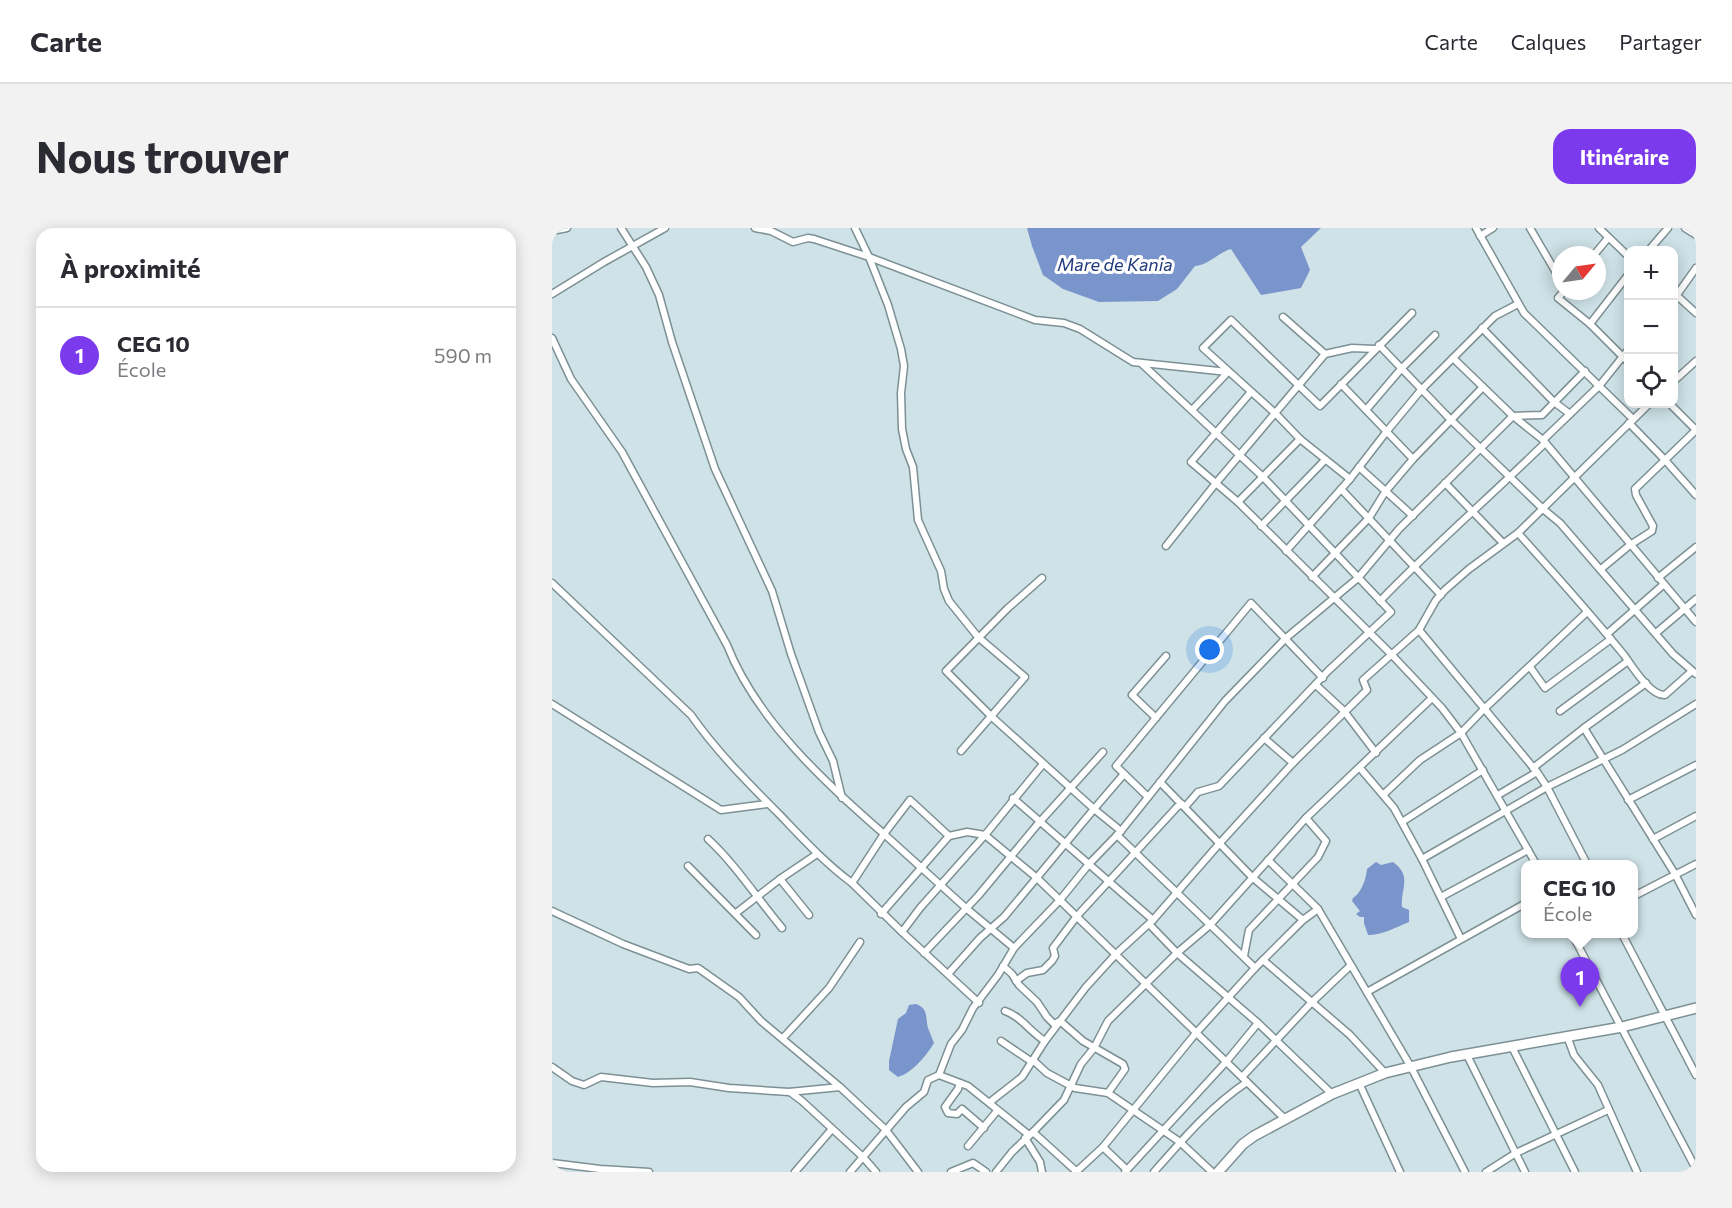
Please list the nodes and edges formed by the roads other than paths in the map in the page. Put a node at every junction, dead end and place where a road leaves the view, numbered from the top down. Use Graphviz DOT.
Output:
graph roads {
  1 [pos="567,228"];
  2 [pos="621,228"];
  3 [pos="665,228"];
  4 [pos="755,228"];
  5 [pos="855,228"];
  6 [pos="1476,228"];
  7 [pos="1493,228"];
  8 [pos="1530,228"];
  9 [pos="1599,228"];
  10 [pos="1668,228"];
  11 [pos="1685,228"];
  12 [pos="552,231"];
  13 [pos="1695,232"];
  14 [pos="1480,236"];
  15 [pos="1608,238"];
  16 [pos="632,246"];
  17 [pos="1601,246"];
  18 [pos="1652,246"];
  19 [pos="1624,252"];
  20 [pos="869,257"];
  21 [pos="1552,266"];
  22 [pos="1696,267"];
  23 [pos="1624,281"];
  24 [pos="1678,291"];
  25 [pos="552,294"];
  26 [pos="1678,299"];
  27 [pos="1560,300"];
  28 [pos="1518,304"];
  29 [pos="1412,313"];
  30 [pos="1696,313"];
  31 [pos="1283,316"];
  32 [pos="1590,324"];
  33 [pos="1482,328"];
  34 [pos="1435,335"];
  35 [pos="552,338"];
  36 [pos="1377,347"];
  37 [pos="1325,354"];
  38 [pos="1625,354"];
  39 [pos="1622,357"];
  40 [pos="1453,358"];
  41 [pos="1696,361"];
  42 [pos="1141,363"];
  43 [pos="1401,369"];
  44 [pos="1584,371"];
  45 [pos="1228,372"];
  46 [pos="1678,377"];
  47 [pos="1341,384"];
  48 [pos="1600,385"];
  49 [pos="1298,387"];
  50 [pos="1483,387"];
  51 [pos="1421,390"];
  52 [pos="1251,392"];
  53 [pos="1554,402"];
  54 [pos="1646,408"];
  55 [pos="1674,408"];
  56 [pos="1192,410"];
  57 [pos="1366,410"];
  58 [pos="1276,414"];
  59 [pos="1570,414"];
  60 [pos="1513,416"];
  61 [pos="1450,419"];
  62 [pos="1631,421"];
  63 [pos="1696,430"];
  64 [pos="1387,431"];
  65 [pos="1217,433"];
  66 [pos="1300,440"];
  67 [pos="1544,442"];
  68 [pos="1480,448"];
  69 [pos="1241,456"];
  70 [pos="1413,459"];
  71 [pos="1325,460"];
  72 [pos="1665,460"];
  73 [pos="1359,467"];
  74 [pos="1263,477"];
  75 [pos="1510,477"];
  76 [pos="1574,478"];
  77 [pos="1350,479"];
  78 [pos="1216,483"];
  79 [pos="1445,483"];
  80 [pos="1341,489"];
  81 [pos="1385,492"];
  82 [pos="1696,495"];
  83 [pos="1286,501"];
  84 [pos="1238,502"];
  85 [pos="1543,509"];
  86 [pos="1473,513"];
  87 [pos="1413,516"];
  88 [pos="1368,518"];
  89 [pos="1308,525"];
  90 [pos="1261,526"];
  91 [pos="1518,533"];
  92 [pos="1390,541"];
  93 [pos="1503,543"];
  94 [pos="1630,545"];
  95 [pos="1166,546"];
  96 [pos="1696,548"];
  97 [pos="1286,551"];
  98 [pos="1335,554"];
  99 [pos="1413,566"];
  100 [pos="1601,569"];
  101 [pos="1312,577"];
  102 [pos="1042,578"];
  103 [pos="1358,578"];
  104 [pos="1658,578"];
  105 [pos="552,583"];
  106 [pos="1663,585"];
  107 [pos="1441,595"];
  108 [pos="1334,598"];
  109 [pos="1696,599"];
  110 [pos="1380,601"];
  111 [pos="1684,609"];
  112 [pos="1636,610"];
  113 [pos="1587,612"];
  114 [pos="1696,622"];
  115 [pos="1419,630"];
  116 [pos="1656,633"];
  117 [pos="1370,634"];
  118 [pos="978,637"];
  119 [pos="1609,637"];
  120 [pos="1286,638"];
  121 [pos="1391,654"];
  122 [pos="1166,656"];
  123 [pos="1628,661"];
  124 [pos="1530,667"];
  125 [pos="1694,672"];
  126 [pos="1323,678"];
  127 [pos="1646,683"];
  128 [pos="1316,685"];
  129 [pos="1432,698"];
  130 [pos="552,704"];
  131 [pos="1696,704"];
  132 [pos="1484,708"];
  133 [pos="1344,711"];
  134 [pos="1560,711"];
  135 [pos="992,717"];
  136 [pos="1156,718"];
  137 [pos="1584,728"];
  138 [pos="1461,733"];
  139 [pos="1264,738"];
  140 [pos="961,751"];
  141 [pos="1103,752"];
  142 [pos="1376,753"];
  143 [pos="1603,758"];
  144 [pos="1043,764"];
  145 [pos="1293,764"];
  146 [pos="1696,765"];
  147 [pos="1360,768"];
  148 [pos="1483,770"];
  149 [pos="1535,770"];
  150 [pos="1124,774"];
  151 [pos="1160,782"];
  152 [pos="1547,787"];
  153 [pos="1071,790"];
  154 [pos="1383,795"];
  155 [pos="1498,795"];
  156 [pos="1148,797"];
  157 [pos="842,798"];
  158 [pos="1013,798"];
  159 [pos="1628,801"];
  160 [pos="767,804"];
  161 [pos="1184,806"];
  162 [pos="1094,809"];
  163 [pos="1506,810"];
  164 [pos="1696,816"];
  165 [pos="1306,818"];
  166 [pos="1040,822"];
  167 [pos="1402,822"];
  168 [pos="1119,833"];
  169 [pos="884,834"];
  170 [pos="949,836"];
  171 [pos="985,836"];
  172 [pos="708,839"];
  173 [pos="1653,839"];
  174 [pos="1065,843"];
  175 [pos="1219,844"];
  176 [pos="1528,850"];
  177 [pos="1135,852"];
  178 [pos="817,854"];
  179 [pos="1010,857"];
  180 [pos="1422,859"];
  181 [pos="1268,860"];
  182 [pos="1534,860"];
  183 [pos="1585,860"];
  184 [pos="1089,864"];
  185 [pos="1696,864"];
  186 [pos="687,866"];
  187 [pos="922,866"];
  188 [pos="1675,874"];
  189 [pos="1252,877"];
  190 [pos="1037,878"];
  191 [pos="780,879"];
  192 [pos="1110,882"];
  193 [pos="852,883"];
  194 [pos="1292,883"];
  195 [pos="940,885"];
  196 [pos="1178,892"];
  197 [pos="1638,894"];
  198 [pos="756,897"];
  199 [pos="1441,897"];
  200 [pos="1278,898"];
  201 [pos="1060,900"];
  202 [pos="1521,906"];
  203 [pos="967,909"];
  204 [pos="1318,909"];
  205 [pos="552,911"];
  206 [pos="736,913"];
  207 [pos="882,914"];
  208 [pos="808,915"];
  209 [pos="1696,915"];
  210 [pos="1077,916"];
  211 [pos="1303,920"];
  212 [pos="1151,922"];
  213 [pos="1210,925"];
  214 [pos="782,928"];
  215 [pos="990,928"];
  216 [pos="902,932"];
  217 [pos="756,935"];
  218 [pos="1575,938"];
  219 [pos="1625,938"];
  220 [pos="1461,939"];
  221 [pos="860,942"];
  222 [pos="1014,948"];
  223 [pos="924,952"];
  224 [pos="1117,953"];
  225 [pos="1177,953"];
  226 [pos="1244,956"];
  227 [pos="1263,960"];
  228 [pos="1003,966"];
  229 [pos="1350,966"];
  230 [pos="1255,968"];
  231 [pos="948,974"];
  232 [pos="1016,981"];
  233 [pos="1145,983"];
  234 [pos="1366,992"];
  235 [pos="1229,997"];
  236 [pos="979,1003"];
  237 [pos="1311,1003"];
  238 [pos="1696,1008"];
  239 [pos="1005,1011"];
  240 [pos="1666,1017"];
  241 [pos="1060,1021"];
  242 [pos="1258,1023"];
  243 [pos="1622,1027"];
  244 [pos="1196,1033"];
  245 [pos="1567,1036"];
  246 [pos="783,1038"];
  247 [pos="1275,1039"];
  248 [pos="1001,1041"];
  249 [pos="1045,1041"];
  250 [pos="1512,1047"];
  251 [pos="1094,1048"];
  252 [pos="1467,1055"];
  253 [pos="1034,1061"];
  254 [pos="1226,1062"];
  255 [pos="552,1067"];
  256 [pos="1411,1067"];
  257 [pos="1385,1073"];
  258 [pos="939,1075"];
  259 [pos="1696,1075"];
  260 [pos="1245,1080"];
  261 [pos="960,1083"];
  262 [pos="1359,1083"];
  263 [pos="1071,1086"];
  264 [pos="840,1087"];
  265 [pos="789,1092"];
  266 [pos="1108,1093"];
  267 [pos="1332,1094"];
  268 [pos="990,1102"];
  269 [pos="1608,1110"];
  270 [pos="997,1111"];
  271 [pos="1133,1111"];
  272 [pos="1285,1119"];
  273 [pos="984,1128"];
  274 [pos="832,1129"];
  275 [pos="886,1130"];
  276 [pos="1162,1131"];
  277 [pos="1555,1133"];
  278 [pos="1029,1135"];
  279 [pos="1180,1142"];
  280 [pos="968,1146"];
  281 [pos="1103,1147"];
  282 [pos="1516,1153"];
  283 [pos="863,1157"];
  284 [pos="552,1163"];
  285 [pos="1696,1169"];
  286 [pos="1126,1171"];
  287 [pos="649,1172"];
  288 [pos="795,1172"];
  289 [pos="850,1172"];
  290 [pos="876,1172"];
  291 [pos="918,1172"];
  292 [pos="951,1172"];
  293 [pos="986,1172"];
  294 [pos="996,1172"];
  295 [pos="1042,1172"];
  296 [pos="1076,1172"];
  297 [pos="1154,1172"];
  298 [pos="1212,1172"];
  299 [pos="1218,1172"];
  300 [pos="1400,1172"];
  301 [pos="1465,1172"];
  302 [pos="1486,1172"];
  303 [pos="1525,1172"];
  304 [pos="1575,1172"];
  305 [pos="1637,1172"];
  1 -- 12 [label="street"];
  2 -- 16 [label="street"];
  3 -- 16 [label="street"];
  4 -- 20 [label="street"];
  5 -- 20 [label="street"];
  6 -- 14 [label="street"];
  7 -- 14 [label="street"];
  8 -- 21 [label="street"];
  9 -- 15 [label="street"];
  10 -- 18 [label="street"];
  11 -- 13 [label="street"];
  14 -- 28 [label="street"];
  15 -- 17 [label="street"];
  15 -- 19 [label="street"];
  16 -- 25 [label="street"];
  16 -- 157 [label="street"];
  20 -- 42 [label="street"];
  20 -- 118 [label="street"];
  22 -- 24 [label="street"];
  23 -- 32 [label="street"];
  26 -- 30 [label="street"];
  27 -- 32 [label="street"];
  28 -- 33 [label="street"];
  28 -- 44 [label="street"];
  29 -- 36 [label="street"];
  31 -- 37 [label="street"];
  32 -- 39 [label="street"];
  33 -- 40 [label="street"];
  33 -- 53 [label="street"];
  34 -- 43 [label="street"];
  35 -- 157 [label="street"];
  36 -- 37 [label="street"];
  36 -- 43 [label="street"];
  36 -- 47 [label="street"];
  37 -- 49 [label="street"];
  38 -- 39 [label="street"];
  39 -- 48 [label="street"];
  40 -- 50 [label="street"];
  40 -- 51 [label="street"];
  41 -- 46 [label="street"];
  42 -- 45 [label="street"];
  42 -- 56 [label="street"];
  43 -- 51 [label="street"];
  43 -- 57 [label="street"];
  44 -- 48 [label="street"];
  44 -- 53 [label="street"];
  45 -- 49 [label="street"];
  45 -- 52 [label="street"];
  45 -- 56 [label="street"];
  47 -- 49 [label="street"];
  47 -- 57 [label="street"];
  48 -- 59 [label="street"];
  48 -- 62 [label="street"];
  49 -- 58 [label="street"];
  50 -- 60 [label="street"];
  50 -- 61 [label="street"];
  51 -- 61 [label="street"];
  51 -- 64 [label="street"];
  52 -- 58 [label="street"];
  52 -- 65 [label="street"];
  53 -- 59 [label="street"];
  53 -- 60 [label="street"];
  54 -- 62 [label="street"];
  55 -- 63 [label="street"];
  56 -- 65 [label="street"];
  57 -- 64 [label="street"];
  58 -- 66 [label="street"];
  58 -- 69 [label="street"];
  59 -- 67 [label="street"];
  60 -- 67 [label="street"];
  60 -- 68 [label="street"];
  61 -- 68 [label="street"];
  61 -- 70 [label="street"];
  62 -- 72 [label="street"];
  62 -- 76 [label="street"];
  63 -- 72 [label="street"];
  64 -- 70 [label="street"];
  64 -- 73 [label="street"];
  65 -- 69 [label="street"];
  65 -- 78 [label="street"];
  66 -- 71 [label="street"];
  66 -- 74 [label="street"];
  67 -- 75 [label="street"];
  67 -- 76 [label="street"];
  68 -- 75 [label="street"];
  68 -- 79 [label="street"];
  69 -- 74 [label="street"];
  69 -- 78 [label="street"];
  70 -- 81 [label="street"];
  71 -- 77 [label="street"];
  71 -- 83 [label="street"];
  72 -- 82 [label="street"];
  72 -- 94 [label="street"];
  73 -- 77 [label="street"];
  73 -- 81 [label="street"];
  74 -- 83 [label="street"];
  74 -- 84 [label="street"];
  75 -- 85 [label="street"];
  75 -- 86 [label="street"];
  76 -- 85 [label="street"];
  76 -- 94 [label="street"];
  77 -- 80 [label="street"];
  78 -- 84 [label="street"];
  78 -- 95 [label="street"];
  79 -- 86 [label="street"];
  79 -- 87 [label="street"];
  80 -- 88 [label="street"];
  80 -- 89 [label="street"];
  81 -- 87 [label="street"];
  81 -- 88 [label="street"];
  83 -- 89 [label="street"];
  83 -- 90 [label="street"];
  84 -- 90 [label="street"];
  85 -- 91 [label="street"];
  85 -- 100 [label="street"];
  86 -- 93 [label="street"];
  86 -- 99 [label="street"];
  87 -- 92 [label="street"];
  88 -- 92 [label="street"];
  88 -- 98 [label="street"];
  89 -- 97 [label="street"];
  89 -- 98 [label="street"];
  90 -- 97 [label="street"];
  91 -- 93 [label="street"];
  91 -- 113 [label="street"];
  92 -- 99 [label="street"];
  92 -- 103 [label="street"];
  93 -- 107 [label="street"];
  94 -- 100 [label="street"];
  94 -- 104 [label="street"];
  96 -- 104 [label="street"];
  97 -- 101 [label="street"];
  98 -- 101 [label="street"];
  98 -- 103 [label="street"];
  99 -- 107 [label="street"];
  99 -- 110 [label="street"];
  100 -- 112 [label="street"];
  101 -- 108 [label="street"];
  102 -- 118 [label="street"];
  103 -- 108 [label="street"];
  103 -- 110 [label="street"];
  104 -- 106 [label="street"];
  105 -- 160 [label="street"];
  106 -- 111 [label="street"];
  106 -- 112 [label="street"];
  107 -- 115 [label="street"];
  108 -- 117 [label="street"];
  108 -- 120 [label="street"];
  109 -- 111 [label="street"];
  110 -- 117 [label="street"];
  111 -- 114 [label="street"];
  111 -- 116 [label="street"];
  112 -- 116 [label="street"];
  112 -- 119 [label="street"];
  113 -- 119 [label="street"];
  113 -- 124 [label="street"];
  115 -- 121 [label="street"];
  115 -- 132 [label="street"];
  116 -- 125 [label="street"];
  117 -- 121 [label="street"];
  117 -- 126 [label="street"];
  118 -- 135 [label="street"];
  118 -- 135 [label="street"];
  119 -- 123 [label="street"];
  119 -- 124 [label="street"];
  120 -- 126 [label="street"];
  120 -- 136 [label="street"];
  120 -- 151 [label="street"];
  121 -- 129 [label="street"];
  121 -- 133 [label="street"];
  122 -- 136 [label="street"];
  123 -- 127 [label="street"];
  123 -- 134 [label="street"];
  124 -- 132 [label="street"];
  125 -- 127 [label="street"];
  126 -- 128 [label="street"];
  127 -- 137 [label="street"];
  128 -- 133 [label="street"];
  128 -- 139 [label="street"];
  129 -- 138 [label="street"];
  129 -- 142 [label="street"];
  130 -- 160 [label="street"];
  131 -- 143 [label="street"];
  132 -- 138 [label="street"];
  132 -- 149 [label="street"];
  133 -- 142 [label="street"];
  133 -- 145 [label="street"];
  135 -- 140 [label="street"];
  135 -- 144 [label="street"];
  136 -- 150 [label="street"];
  137 -- 143 [label="street"];
  137 -- 149 [label="street"];
  138 -- 148 [label="street"];
  138 -- 154 [label="street"];
  139 -- 145 [label="street"];
  139 -- 161 [label="street"];
  141 -- 153 [label="street"];
  142 -- 147 [label="street"];
  143 -- 152 [label="street"];
  143 -- 159 [label="street"];
  144 -- 153 [label="street"];
  144 -- 158 [label="street"];
  145 -- 175 [label="street"];
  146 -- 159 [label="street"];
  147 -- 154 [label="street"];
  147 -- 165 [label="street"];
  148 -- 155 [label="street"];
  148 -- 167 [label="street"];
  149 -- 152 [label="street"];
  149 -- 155 [label="street"];
  150 -- 156 [label="street"];
  150 -- 162 [label="street"];
  151 -- 156 [label="street"];
  151 -- 161 [label="street"];
  152 -- 163 [label="street"];
  152 -- 183 [label="street"];
  153 -- 162 [label="street"];
  153 -- 166 [label="street"];
  154 -- 167 [label="street"];
  155 -- 163 [label="street"];
  156 -- 168 [label="street"];
  157 -- 169 [label="street"];
  158 -- 166 [label="street"];
  158 -- 171 [label="street"];
  159 -- 173 [label="street"];
  160 -- 178 [label="street"];
  161 -- 175 [label="street"];
  161 -- 177 [label="street"];
  162 -- 168 [label="street"];
  162 -- 174 [label="street"];
  163 -- 176 [label="street"];
  163 -- 180 [label="street"];
  164 -- 173 [label="street"];
  165 -- 181 [label="street"];
  165 -- 194 [label="street"];
  166 -- 174 [label="street"];
  166 -- 179 [label="street"];
  167 -- 180 [label="street"];
  168 -- 177 [label="street"];
  168 -- 184 [label="street"];
  169 -- 170 [label="street"];
  169 -- 187 [label="street"];
  169 -- 193 [label="street"];
  170 -- 171 [label="street"];
  170 -- 187 [label="street"];
  171 -- 179 [label="street"];
  171 -- 195 [label="street"];
  172 -- 198 [label="street"];
  173 -- 188 [label="street"];
  174 -- 184 [label="street"];
  174 -- 190 [label="street"];
  175 -- 189 [label="street"];
  175 -- 196 [label="street"];
  176 -- 182 [label="street"];
  176 -- 199 [label="street"];
  177 -- 192 [label="street"];
  177 -- 196 [label="street"];
  178 -- 191 [label="street"];
  178 -- 193 [label="street"];
  179 -- 190 [label="street"];
  179 -- 203 [label="street"];
  180 -- 199 [label="street"];
  181 -- 189 [label="street"];
  181 -- 194 [label="street"];
  184 -- 192 [label="street"];
  184 -- 201 [label="street"];
  185 -- 188 [label="street"];
  186 -- 206 [label="street"];
  187 -- 195 [label="street"];
  187 -- 207 [label="street"];
  188 -- 197 [label="street"];
  188 -- 209 [label="street"];
  189 -- 200 [label="street"];
  189 -- 213 [label="street"];
  190 -- 201 [label="street"];
  190 -- 215 [label="street"];
  191 -- 198 [label="street"];
  191 -- 208 [label="street"];
  192 -- 210 [label="street"];
  192 -- 212 [label="street"];
  193 -- 207 [label="street"];
  194 -- 200 [label="street"];
  194 -- 204 [label="street"];
  195 -- 203 [label="street"];
  195 -- 216 [label="street"];
  196 -- 212 [label="street"];
  196 -- 213 [label="street"];
  198 -- 206 [label="street"];
  198 -- 214 [label="street"];
  199 -- 220 [label="street"];
  200 -- 211 [label="street"];
  200 -- 226 [label="street"];
  201 -- 210 [label="street"];
  201 -- 222 [label="street"];
  202 -- 220 [label="street"];
  203 -- 215 [label="street"];
  203 -- 223 [label="street"];
  204 -- 211 [label="street"];
  204 -- 229 [label="street"];
  205 -- 246 [label="street"];
  206 -- 217 [label="street"];
  207 -- 216 [label="street"];
  210 -- 224 [label="street"];
  210 -- 232 [label="street"];
  211 -- 227 [label="street"];
  212 -- 224 [label="street"];
  212 -- 225 [label="street"];
  213 -- 225 [label="street"];
  213 -- 226 [label="street"];
  215 -- 222 [label="street"];
  215 -- 231 [label="street"];
  216 -- 223 [label="street"];
  218 -- 243 [label="street"];
  219 -- 240 [label="street"];
  220 -- 234 [label="street"];
  221 -- 246 [label="street"];
  222 -- 228 [label="street"];
  223 -- 231 [label="street"];
  224 -- 233 [label="street"];
  224 -- 241 [label="street"];
  225 -- 233 [label="street"];
  225 -- 235 [label="street"];
  226 -- 230 [label="street"];
  227 -- 230 [label="street"];
  227 -- 237 [label="street"];
  228 -- 232 [label="street"];
  228 -- 236 [label="street"];
  229 -- 234 [label="street"];
  229 -- 237 [label="street"];
  230 -- 235 [label="street"];
  231 -- 236 [label="street"];
  232 -- 241 [label="street"];
  233 -- 244 [label="street"];
  233 -- 251 [label="street"];
  234 -- 256 [label="street"];
  235 -- 242 [label="street"];
  235 -- 244 [label="street"];
  236 -- 258 [label="street"];
  237 -- 247 [label="street"];
  237 -- 257 [label="street"];
  238 -- 240 [label="street"];
  239 -- 249 [label="street"];
  240 -- 243 [label="street"];
  240 -- 259 [label="street"];
  241 -- 249 [label="street"];
  241 -- 251 [label="street"];
  242 -- 247 [label="street"];
  242 -- 254 [label="street"];
  243 -- 245 [label="street"];
  243 -- 285 [label="street"];
  244 -- 254 [label="street"];
  244 -- 271 [label="street"];
  245 -- 250 [label="street"];
  245 -- 269 [label="street"];
  246 -- 264 [label="street"];
  247 -- 260 [label="street"];
  247 -- 267 [label="street"];
  248 -- 253 [label="street"];
  249 -- 253 [label="street"];
  250 -- 252 [label="street"];
  250 -- 277 [label="street"];
  251 -- 263 [label="street"];
  251 -- 266 [label="street"];
  252 -- 256 [label="street"];
  252 -- 282 [label="street"];
  253 -- 263 [label="street"];
  253 -- 268 [label="street"];
  254 -- 260 [label="street"];
  254 -- 276 [label="street"];
  255 -- 265 [label="street"];
  256 -- 257 [label="street"];
  256 -- 301 [label="street"];
  257 -- 262 [label="street"];
  258 -- 261 [label="street"];
  258 -- 275 [label="street"];
  260 -- 272 [label="street"];
  260 -- 279 [label="street"];
  261 -- 268 [label="street"];
  261 -- 273 [label="street"];
  262 -- 267 [label="street"];
  262 -- 300 [label="street"];
  263 -- 266 [label="street"];
  263 -- 278 [label="street"];
  264 -- 265 [label="street"];
  264 -- 275 [label="street"];
  265 -- 274 [label="street"];
  266 -- 271 [label="street"];
  267 -- 272 [label="street"];
  268 -- 270 [label="street"];
  269 -- 277 [label="street"];
  269 -- 305 [label="street"];
  270 -- 273 [label="street"];
  270 -- 278 [label="street"];
  271 -- 276 [label="street"];
  271 -- 281 [label="street"];
  272 -- 299 [label="street"];
  273 -- 280 [label="street"];
  274 -- 283 [label="street"];
  274 -- 288 [label="street"];
  275 -- 283 [label="street"];
  275 -- 291 [label="street"];
  276 -- 279 [label="street"];
  276 -- 286 [label="street"];
  277 -- 282 [label="street"];
  277 -- 304 [label="street"];
  278 -- 294 [label="street"];
  278 -- 295 [label="street"];
  278 -- 296 [label="street"];
  279 -- 297 [label="street"];
  279 -- 298 [label="street"];
  281 -- 286 [label="street"];
  281 -- 296 [label="street"];
  282 -- 302 [label="street"];
  282 -- 303 [label="street"];
  283 -- 289 [label="street"];
  283 -- 290 [label="street"];
  284 -- 287 [label="street"];
  292 -- 293 [label="street"];
}
